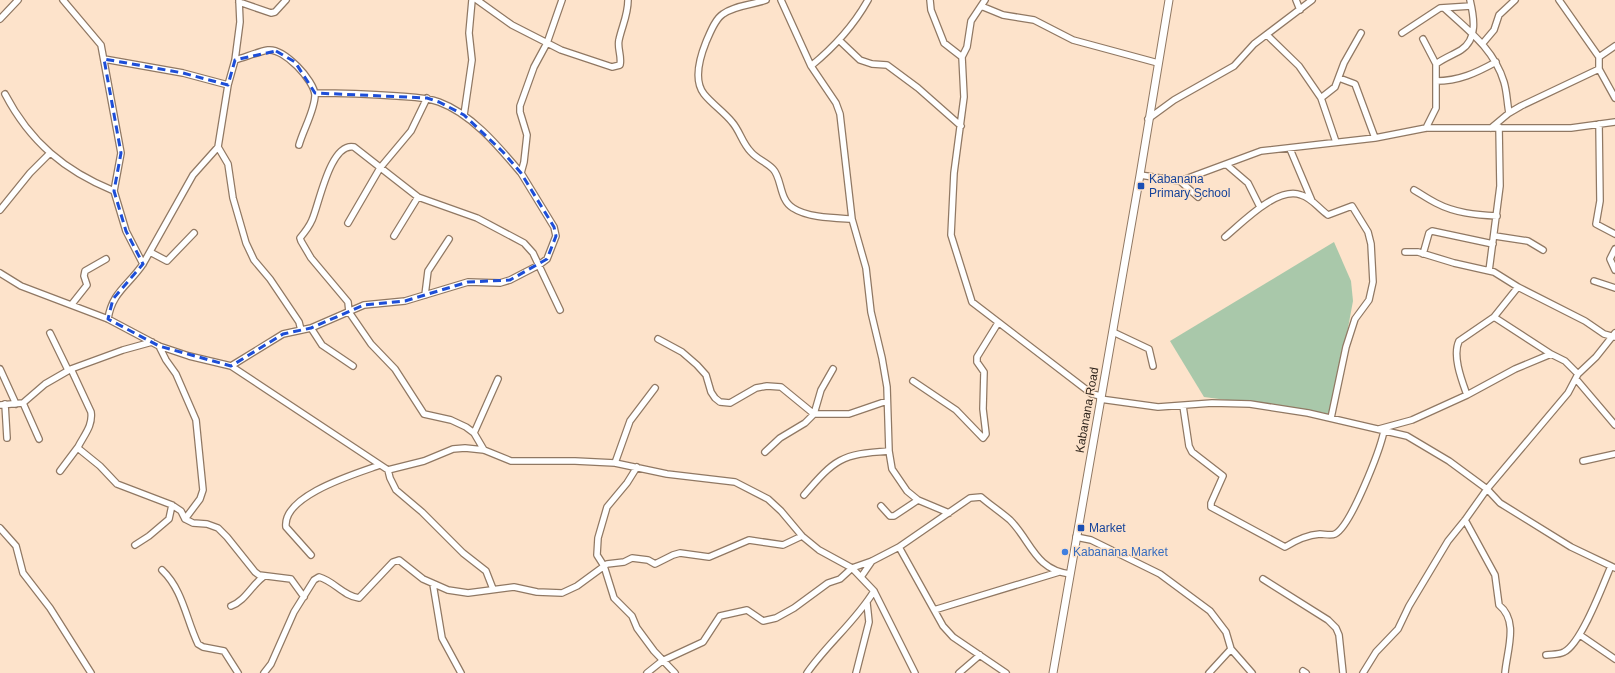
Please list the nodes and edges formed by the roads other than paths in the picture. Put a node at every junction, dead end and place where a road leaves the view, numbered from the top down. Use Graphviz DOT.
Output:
graph roads {
  1 [pos="18,0"];
  2 [pos="63,0"];
  3 [pos="286,0"];
  4 [pos="472,0"];
  5 [pos="477,0"];
  6 [pos="562,0"];
  7 [pos="628,0"];
  8 [pos="766,0"];
  9 [pos="781,0"];
  10 [pos="868,0"];
  11 [pos="930,0"];
  12 [pos="984,0"];
  13 [pos="1169,0"];
  14 [pos="1296,0"];
  15 [pos="1312,0"];
  16 [pos="1515,0"];
  17 [pos="1560,0"];
  18 [pos="239,1"];
  19 [pos="1471,3"];
  20 [pos="981,6"];
  21 [pos="1444,8"];
  22 [pos="1300,10"];
  23 [pos="0,19"];
  24 [pos="1361,33"];
  25 [pos="1402,33"];
  26 [pos="1473,34"];
  27 [pos="1267,35"];
  28 [pos="1423,39"];
  29 [pos="839,40"];
  30 [pos="547,43"];
  31 [pos="1483,43"];
  32 [pos="1615,46"];
  33 [pos="962,57"];
  34 [pos="1599,57"];
  35 [pos="104,59"];
  36 [pos="235,60"];
  37 [pos="1496,62"];
  38 [pos="1158,63"];
  39 [pos="1436,64"];
  40 [pos="810,66"];
  41 [pos="1599,69"];
  42 [pos="1339,78"];
  43 [pos="1436,81"];
  44 [pos="228,85"];
  45 [pos="315,93"];
  46 [pos="5,94"];
  47 [pos="427,98"];
  48 [pos="1321,98"];
  49 [pos="1615,98"];
  50 [pos="1509,113"];
  51 [pos="464,116"];
  52 [pos="1148,119"];
  53 [pos="1615,122"];
  54 [pos="1599,124"];
  55 [pos="961,126"];
  56 [pos="1499,127"];
  57 [pos="1426,128"];
  58 [pos="1491,128"];
  59 [pos="1375,138"];
  60 [pos="1336,142"];
  61 [pos="299,145"];
  62 [pos="218,147"];
  63 [pos="1290,149"];
  64 [pos="50,153"];
  65 [pos="1221,165"];
  66 [pos="380,168"];
  67 [pos="521,173"];
  68 [pos="1140,175"];
  69 [pos="1180,181"];
  70 [pos="1414,190"];
  71 [pos="114,192"];
  72 [pos="1198,197"];
  73 [pos="418,198"];
  74 [pos="1312,201"];
  75 [pos="1260,207"];
  76 [pos="0,210"];
  77 [pos="1497,216"];
  78 [pos="852,219"];
  79 [pos="348,223"];
  80 [pos="194,233"];
  81 [pos="1615,234"];
  82 [pos="394,236"];
  83 [pos="1495,236"];
  84 [pos="1224,237"];
  85 [pos="449,239"];
  86 [pos="1493,244"];
  87 [pos="1615,249"];
  88 [pos="1543,250"];
  89 [pos="150,252"];
  90 [pos="1405,252"];
  91 [pos="1424,254"];
  92 [pos="106,259"];
  93 [pos="143,264"];
  94 [pos="539,265"];
  95 [pos="1615,270"];
  96 [pos="1489,271"];
  97 [pos="0,273"];
  98 [pos="1594,281"];
  99 [pos="1518,287"];
  100 [pos="1615,288"];
  101 [pos="425,295"];
  102 [pos="72,304"];
  103 [pos="560,310"];
  104 [pos="350,312"];
  105 [pos="1494,317"];
  106 [pos="108,319"];
  107 [pos="998,323"];
  108 [pos="311,328"];
  109 [pos="301,330"];
  110 [pos="1113,332"];
  111 [pos="50,333"];
  112 [pos="1614,335"];
  113 [pos="658,339"];
  114 [pos="152,342"];
  115 [pos="159,346"];
  116 [pos="1550,354"];
  117 [pos="231,366"];
  118 [pos="353,366"];
  119 [pos="1153,366"];
  120 [pos="0,369"];
  121 [pos="833,369"];
  122 [pos="70,370"];
  123 [pos="1577,377"];
  124 [pos="498,379"];
  125 [pos="913,381"];
  126 [pos="655,388"];
  127 [pos="1468,395"];
  128 [pos="1100,397"];
  129 [pos="887,401"];
  130 [pos="23,403"];
  131 [pos="16,404"];
  132 [pos="3,405"];
  133 [pos="1183,406"];
  134 [pos="814,414"];
  135 [pos="1331,418"];
  136 [pos="1615,425"];
  137 [pos="1382,430"];
  138 [pos="474,433"];
  139 [pos="7,438"];
  140 [pos="39,438"];
  141 [pos="78,447"];
  142 [pos="484,450"];
  143 [pos="889,451"];
  144 [pos="765,452"];
  145 [pos="1615,454"];
  146 [pos="1583,461"];
  147 [pos="615,463"];
  148 [pos="380,465"];
  149 [pos="637,467"];
  150 [pos="388,470"];
  151 [pos="60,471"];
  152 [pos="1487,489"];
  153 [pos="804,495"];
  154 [pos="918,500"];
  155 [pos="172,505"];
  156 [pos="881,506"];
  157 [pos="950,513"];
  158 [pos="185,518"];
  159 [pos="1465,520"];
  160 [pos="0,528"];
  161 [pos="802,536"];
  162 [pos="1076,537"];
  163 [pos="135,545"];
  164 [pos="899,548"];
  165 [pos="311,555"];
  166 [pos="872,561"];
  167 [pos="604,566"];
  168 [pos="1613,567"];
  169 [pos="852,568"];
  170 [pos="162,570"];
  171 [pos="1059,572"];
  172 [pos="1070,574"];
  173 [pos="263,576"];
  174 [pos="861,577"];
  175 [pos="1263,579"];
  176 [pos="433,584"];
  177 [pos="493,590"];
  178 [pos="874,591"];
  179 [pos="304,597"];
  180 [pos="867,603"];
  181 [pos="231,606"];
  182 [pos="934,610"];
  183 [pos="1580,635"];
  184 [pos="1231,649"];
  185 [pos="980,655"];
  186 [pos="1546,655"];
  187 [pos="1615,659"];
  188 [pos="662,661"];
  189 [pos="91,673"];
  190 [pos="238,673"];
  191 [pos="264,673"];
  192 [pos="461,673"];
  193 [pos="647,673"];
  194 [pos="675,673"];
  195 [pos="807,673"];
  196 [pos="856,673"];
  197 [pos="915,673"];
  198 [pos="959,673"];
  199 [pos="1006,673"];
  200 [pos="1053,673"];
  201 [pos="1209,673"];
  202 [pos="1252,673"];
  203 [pos="1343,673"];
  204 [pos="1362,673"];
  205 [pos="1505,673"];
  1 -- 23 [label="street"];
  2 -- 35 [label="street"];
  3 -- 18 [label="street"];
  4 -- 51 [label="street"];
  5 -- 30 [label="street"];
  6 -- 30 [label="street"];
  7 -- 30 [label="street"];
  8 -- 78 [label="street"];
  9 -- 40 [label="street"];
  10 -- 29 [label="street"];
  11 -- 33 [label="street"];
  12 -- 20 [label="street"];
  13 -- 38 [label="street, Kabanana Road"];
  14 -- 22 [label="street"];
  15 -- 22 [label="street"];
  16 -- 31 [label="street"];
  17 -- 34 [label="street"];
  18 -- 36 [label="street"];
  19 -- 21 [label="street"];
  19 -- 26 [label="street"];
  20 -- 33 [label="street"];
  20 -- 38 [label="street"];
  21 -- 25 [label="street"];
  21 -- 26 [label="street"];
  22 -- 27 [label="street"];
  24 -- 42 [label="street"];
  26 -- 31 [label="street"];
  26 -- 39 [label="street"];
  27 -- 48 [label="street"];
  27 -- 52 [label="street"];
  28 -- 39 [label="street"];
  29 -- 40 [label="street"];
  29 -- 55 [label="street"];
  30 -- 67 [label="street"];
  31 -- 37 [label="street"];
  32 -- 34 [label="street"];
  33 -- 55 [label="street"];
  34 -- 41 [label="street"];
  35 -- 44 [label="street"];
  35 -- 71 [label="street"];
  36 -- 44 [label="street"];
  36 -- 45 [label="street"];
  37 -- 43 [label="street"];
  37 -- 50 [label="street"];
  38 -- 52 [label="street, Kabanana Road"];
  39 -- 43 [label="street"];
  40 -- 78 [label="street"];
  41 -- 49 [label="street"];
  41 -- 50 [label="street"];
  42 -- 48 [label="street"];
  42 -- 59 [label="street"];
  43 -- 57 [label="street"];
  44 -- 62 [label="street"];
  45 -- 47 [label="street"];
  45 -- 61 [label="street"];
  46 -- 64 [label="street"];
  47 -- 51 [label="street"];
  47 -- 66 [label="street"];
  48 -- 60 [label="street"];
  50 -- 58 [label="street"];
  51 -- 67 [label="street"];
  52 -- 68 [label="street, Kabanana Road"];
  53 -- 54 [label="street"];
  54 -- 56 [label="street"];
  54 -- 81 [label="street"];
  55 -- 107 [label="street"];
  56 -- 58 [label="street"];
  56 -- 77 [label="street"];
  57 -- 58 [label="street"];
  57 -- 59 [label="street"];
  59 -- 60 [label="street"];
  60 -- 63 [label="street"];
  62 -- 89 [label="street"];
  62 -- 109 [label="street"];
  63 -- 65 [label="street"];
  63 -- 74 [label="street"];
  64 -- 71 [label="street"];
  64 -- 76 [label="street"];
  65 -- 69 [label="street"];
  65 -- 75 [label="street"];
  66 -- 73 [label="street"];
  66 -- 79 [label="street"];
  66 -- 104 [label="street"];
  67 -- 94 [label="street"];
  68 -- 69 [label="street"];
  68 -- 110 [label="street, Kabanana Road"];
  69 -- 72 [label="street"];
  70 -- 77 [label="street"];
  71 -- 93 [label="street"];
  73 -- 82 [label="street"];
  73 -- 94 [label="street"];
  74 -- 75 [label="street"];
  74 -- 135 [label="street"];
  75 -- 84 [label="street"];
  77 -- 83 [label="street"];
  78 -- 129 [label="street"];
  80 -- 89 [label="street"];
  83 -- 86 [label="street"];
  83 -- 88 [label="street"];
  85 -- 101 [label="street"];
  86 -- 91 [label="street"];
  86 -- 96 [label="street"];
  87 -- 95 [label="street"];
  89 -- 93 [label="street"];
  90 -- 91 [label="street"];
  91 -- 96 [label="street"];
  92 -- 102 [label="street"];
  93 -- 106 [label="street"];
  94 -- 101 [label="street"];
  94 -- 103 [label="street"];
  96 -- 99 [label="street"];
  97 -- 102 [label="street"];
  98 -- 100 [label="street"];
  99 -- 105 [label="street"];
  99 -- 112 [label="street"];
  101 -- 104 [label="street"];
  102 -- 106 [label="street"];
  104 -- 108 [label="street"];
  104 -- 138 [label="street"];
  105 -- 116 [label="street"];
  105 -- 127 [label="street"];
  106 -- 114 [label="street"];
  107 -- 125 [label="street"];
  107 -- 128 [label="street"];
  108 -- 109 [label="street"];
  108 -- 118 [label="street"];
  109 -- 117 [label="street"];
  110 -- 119 [label="street"];
  110 -- 128 [label="street, Kabanana Road"];
  111 -- 122 [label="street"];
  112 -- 123 [label="street"];
  113 -- 134 [label="street"];
  114 -- 115 [label="street"];
  114 -- 122 [label="street"];
  115 -- 117 [label="street"];
  115 -- 158 [label="street"];
  116 -- 123 [label="street"];
  116 -- 127 [label="street"];
  117 -- 148 [label="street"];
  120 -- 131 [label="street"];
  121 -- 134 [label="street"];
  122 -- 130 [label="street"];
  122 -- 141 [label="street"];
  123 -- 136 [label="street"];
  123 -- 152 [label="street"];
  124 -- 138 [label="street"];
  126 -- 147 [label="street"];
  127 -- 137 [label="street"];
  128 -- 133 [label="street"];
  128 -- 162 [label="street, Kabanana Road"];
  129 -- 134 [label="street"];
  129 -- 143 [label="street"];
  130 -- 131 [label="street"];
  130 -- 140 [label="street"];
  131 -- 132 [label="street"];
  132 -- 139 [label="street"];
  133 -- 135 [label="street"];
  133 -- 137 [label="street"];
  134 -- 144 [label="street"];
  135 -- 137 [label="street"];
  137 -- 152 [label="street"];
  138 -- 142 [label="street"];
  141 -- 151 [label="street"];
  141 -- 155 [label="street"];
  142 -- 147 [label="street"];
  142 -- 150 [label="street"];
  143 -- 153 [label="street"];
  143 -- 154 [label="street"];
  145 -- 146 [label="street"];
  147 -- 149 [label="street"];
  148 -- 150 [label="street"];
  148 -- 165 [label="street"];
  149 -- 161 [label="street"];
  149 -- 167 [label="street"];
  150 -- 177 [label="street"];
  152 -- 159 [label="street"];
  152 -- 168 [label="street"];
  154 -- 156 [label="street"];
  154 -- 157 [label="street"];
  155 -- 158 [label="street"];
  155 -- 163 [label="street"];
  157 -- 164 [label="street"];
  157 -- 171 [label="street"];
  158 -- 173 [label="street"];
  159 -- 204 [label="street"];
  159 -- 205 [label="street"];
  160 -- 189 [label="street"];
  161 -- 167 [label="street"];
  161 -- 169 [label="street"];
  162 -- 172 [label="street, Kabanana Road"];
  162 -- 184 [label="street"];
  164 -- 166 [label="street"];
  164 -- 182 [label="street"];
  166 -- 169 [label="street"];
  166 -- 174 [label="street"];
  167 -- 177 [label="street"];
  167 -- 188 [label="street"];
  168 -- 183 [label="street"];
  169 -- 174 [label="street"];
  169 -- 188 [label="street"];
  170 -- 190 [label="street"];
  171 -- 172 [label="street"];
  171 -- 182 [label="street"];
  172 -- 200 [label="street, Kabanana Road"];
  173 -- 179 [label="street"];
  173 -- 181 [label="street"];
  174 -- 178 [label="street"];
  175 -- 203 [label="street"];
  176 -- 177 [label="street"];
  176 -- 179 [label="street"];
  176 -- 192 [label="street"];
  178 -- 180 [label="street"];
  178 -- 197 [label="street"];
  179 -- 191 [label="street"];
  180 -- 195 [label="street"];
  180 -- 196 [label="street"];
  182 -- 185 [label="street"];
  183 -- 186 [label="street"];
  183 -- 187 [label="street"];
  184 -- 201 [label="street"];
  184 -- 202 [label="street"];
  185 -- 198 [label="street"];
  185 -- 199 [label="street"];
  188 -- 193 [label="street"];
  188 -- 194 [label="street"];
}
